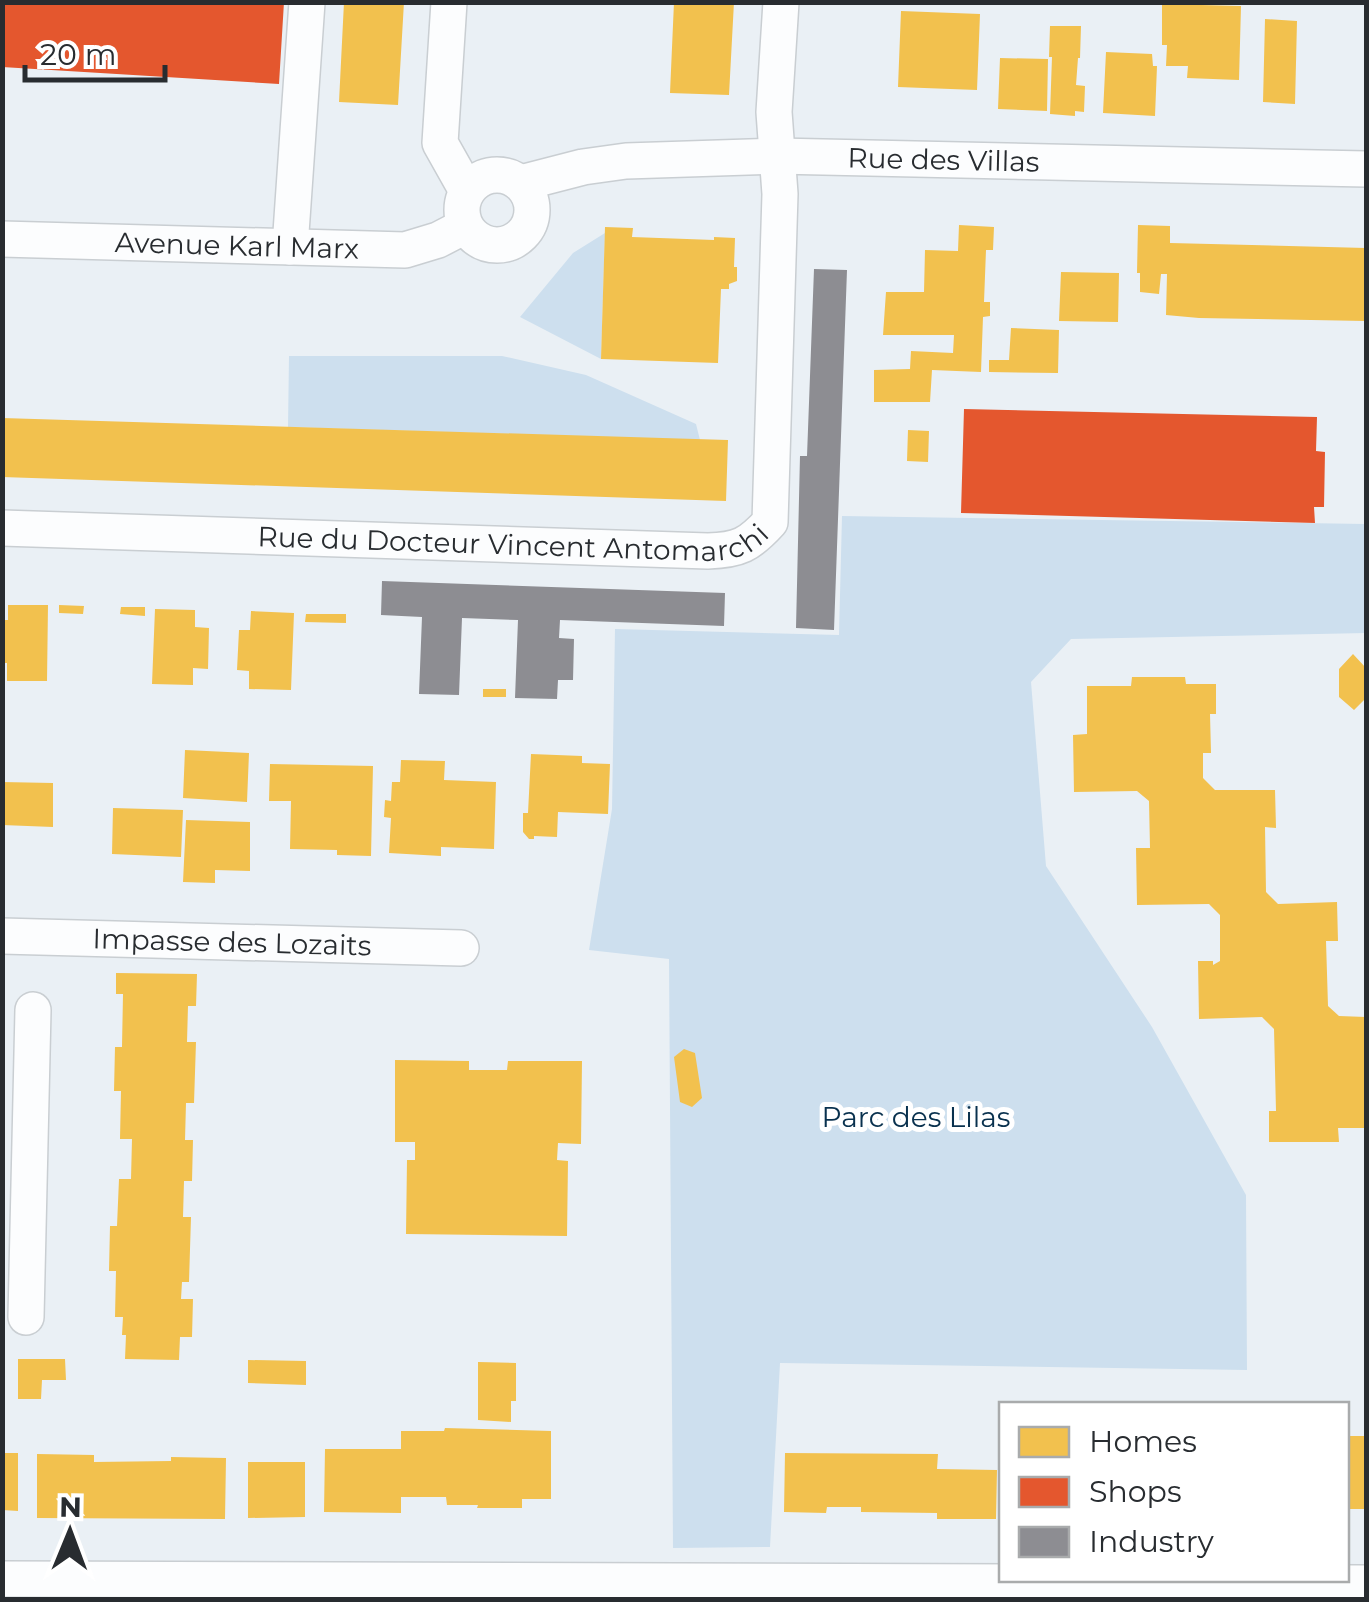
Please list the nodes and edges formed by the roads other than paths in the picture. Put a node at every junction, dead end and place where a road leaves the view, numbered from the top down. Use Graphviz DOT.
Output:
graph roads {
  1 [pos="307,2"];
  2 [pos="449,2"];
  3 [pos="780,2"];
  4 [pos="777,156"];
  5 [pos="1366,169"];
  6 [pos="521,183"];
  7 [pos="467,191"];
  8 [pos="466,226"];
  9 [pos="2,238"];
  10 [pos="290,248"];
  11 [pos="2,528"];
  12 [pos="2,936"];
  13 [pos="461,948"];
  14 [pos="33,1010"];
  15 [pos="16,1154"];
  16 [pos="26,1317"];
  17 [pos="2,1579"];
  18 [pos="1366,1583"];
  19 [pos="224,1589"];
  1 -- 10 [label="street"];
  2 -- 7 [label="street"];
  3 -- 4 [label="street, Rue du Docteur Vincent Antomarchi"];
  4 -- 5 [label="street, Rue des Villas"];
  4 -- 6 [label="street, Rue des Villas"];
  4 -- 11 [label="street, Rue du Docteur Vincent Antomarchi"];
  6 -- 7 [label="street"];
  6 -- 8 [label="street"];
  7 -- 8 [label="street"];
  8 -- 10 [label="street, Avenue Karl Marx"];
  9 -- 10 [label="street, Avenue Karl Marx"];
  12 -- 13 [label="street, Impasse des Lozaits"];
  14 -- 15 [label="street"];
  15 -- 16 [label="street"];
  17 -- 19 [label="street"];
  18 -- 19 [label="street"];
}
